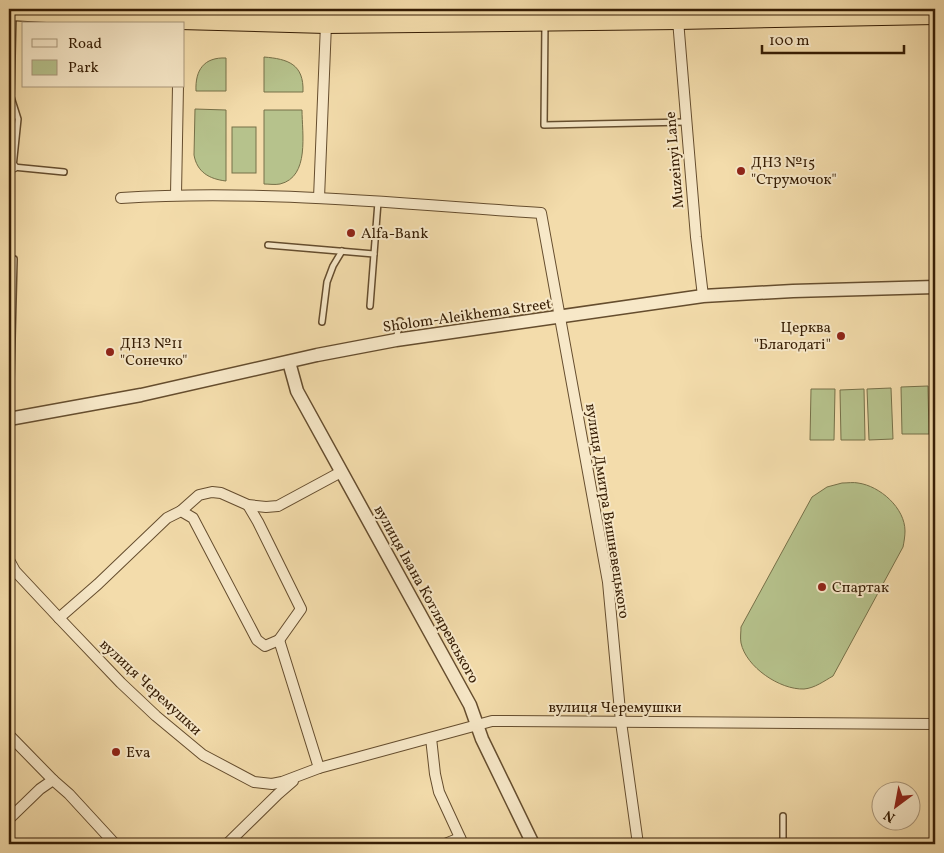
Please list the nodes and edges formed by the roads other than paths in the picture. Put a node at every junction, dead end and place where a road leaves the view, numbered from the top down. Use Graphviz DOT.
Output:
graph roads {
  1 [pos="49,11"];
  2 [pos="11,12"];
  3 [pos="890,12"];
  4 [pos="763,14"];
  5 [pos="935,14"];
  6 [pos="543,15"];
  7 [pos="678,20"];
  8 [pos="180,22"];
  9 [pos="185,22"];
  10 [pos="326,24"];
  11 [pos="178,88"];
  12 [pos="686,122"];
  13 [pos="11,168"];
  14 [pos="64,172"];
  15 [pos="176,194"];
  16 [pos="121,198"];
  17 [pos="320,198"];
  18 [pos="378,202"];
  19 [pos="268,245"];
  20 [pos="342,251"];
  21 [pos="374,254"];
  22 [pos="14,259"];
  23 [pos="935,287"];
  24 [pos="703,296"];
  25 [pos="370,306"];
  26 [pos="561,318"];
  27 [pos="400,321"];
  28 [pos="322,322"];
  29 [pos="396,340"];
  30 [pos="289,362"];
  31 [pos="9,419"];
  32 [pos="341,472"];
  33 [pos="248,505"];
  34 [pos="181,511"];
  35 [pos="9,560"];
  36 [pos="59,618"];
  37 [pos="279,640"];
  38 [pos="621,722"];
  39 [pos="935,724"];
  40 [pos="478,725"];
  41 [pos="9,735"];
  42 [pos="431,738"];
  43 [pos="319,768"];
  44 [pos="303,775"];
  45 [pos="53,780"];
  46 [pos="783,816"];
  47 [pos="9,819"];
  48 [pos="461,841"];
  49 [pos="115,844"];
  50 [pos="227,844"];
  51 [pos="445,844"];
  52 [pos="533,844"];
  53 [pos="638,844"];
  54 [pos="783,844"];
  1 -- 2 [label="highway"];
  1 -- 8 [label="highway"];
  2 -- 13 [label="lane"];
  3 -- 4 [label="highway"];
  3 -- 5 [label="highway"];
  4 -- 7 [label="highway"];
  6 -- 7 [label="highway"];
  6 -- 10 [label="highway"];
  6 -- 12 [label="lane"];
  7 -- 12 [label="street, Muzeinyi Lane"];
  9 -- 10 [label="highway"];
  10 -- 17 [label="street"];
  11 -- 15 [label="street"];
  12 -- 24 [label="street, Muzeinyi Lane"];
  13 -- 14 [label="lane"];
  15 -- 16 [label="street"];
  15 -- 17 [label="street"];
  17 -- 18 [label="street"];
  18 -- 21 [label="lane"];
  18 -- 26 [label="street, вулиця Дмитра Вишневецького"];
  19 -- 20 [label="lane"];
  20 -- 21 [label="lane"];
  20 -- 28 [label="lane"];
  21 -- 25 [label="lane"];
  22 -- 31 [label="lane"];
  23 -- 24 [label="street, Sholom-Aleikhema Street"];
  24 -- 26 [label="street, Sholom-Aleikhema Street"];
  26 -- 29 [label="street, Sholom-Aleikhema Street"];
  26 -- 38 [label="street, вулиця Дмитра Вишневецького"];
  27 -- 29 [label="lane"];
  29 -- 30 [label="street, Sholom-Aleikhema Street"];
  30 -- 31 [label="street, Sholom-Aleikhema Street"];
  30 -- 32 [label="street, вулиця Івана Котляревського"];
  32 -- 33 [label="street"];
  32 -- 40 [label="street, вулиця Івана Котляревського"];
  33 -- 34 [label="street"];
  33 -- 37 [label="street"];
  34 -- 36 [label="street"];
  34 -- 37 [label="street"];
  35 -- 36 [label="street, вулиця Черемушки"];
  36 -- 44 [label="street, вулиця Черемушки"];
  37 -- 43 [label="street"];
  38 -- 39 [label="street, вулиця Черемушки"];
  38 -- 40 [label="street, вулиця Черемушки"];
  38 -- 53 [label="street, вулиця Дмитра Вишневецького"];
  40 -- 42 [label="street, вулиця Черемушки"];
  40 -- 52 [label="street, вулиця Івана Котляревського"];
  41 -- 45 [label="street"];
  42 -- 43 [label="street, вулиця Черемушки"];
  42 -- 48 [label="street"];
  43 -- 44 [label="street, вулиця Черемушки"];
  44 -- 50 [label="street, вулиця Черемушки"];
  45 -- 47 [label="street"];
  45 -- 49 [label="street"];
  46 -- 54 [label="lane"];
  48 -- 51 [label="street"];
}
